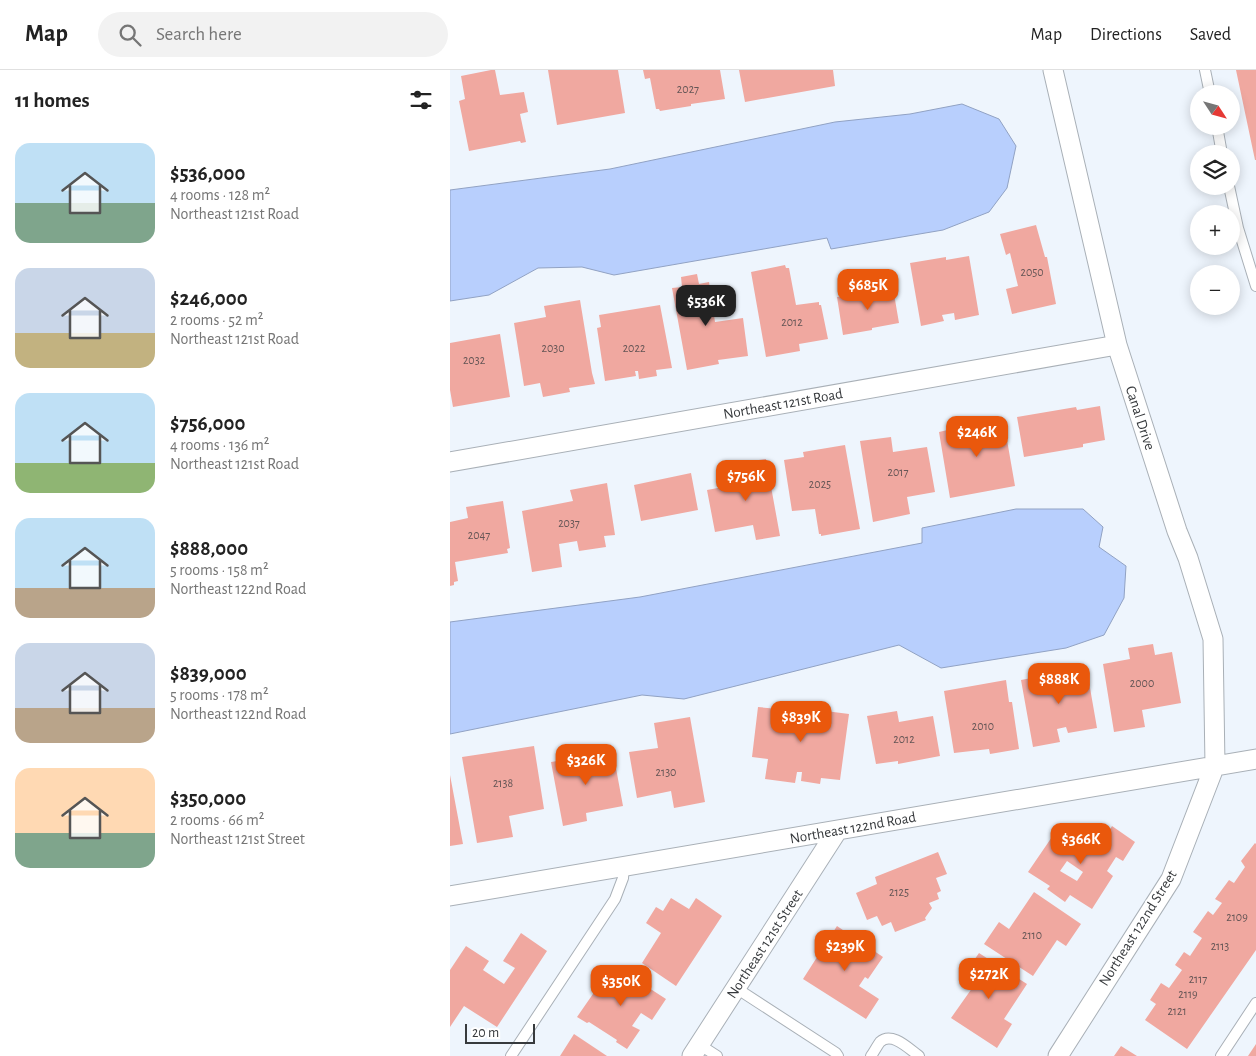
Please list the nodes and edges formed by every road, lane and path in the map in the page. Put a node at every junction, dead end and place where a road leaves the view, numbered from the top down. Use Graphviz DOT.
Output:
graph roads {
  1 [pos="1053,70"];
  2 [pos="1205,70"];
  3 [pos="1208,85"];
  4 [pos="1231,195"];
  5 [pos="1256,286"];
  6 [pos="1116,345"];
  7 [pos="450,462"];
  8 [pos="1256,759"];
  9 [pos="1215,765"];
  10 [pos="837,831"];
  11 [pos="624,867"];
  12 [pos="450,896"];
  13 [pos="736,988"];
  14 [pos="1256,1003"];
  15 [pos="696,1050"];
  16 [pos="511,1056"];
  17 [pos="717,1056"];
  18 [pos="838,1056"];
  19 [pos="871,1056"];
  20 [pos="919,1056"];
  21 [pos="1058,1056"];
  22 [pos="1221,1056"];
  1 -- 6 [label="street, Canal Drive"];
  2 -- 3 [label="lane"];
  4 -- 5 [label="lane"];
  6 -- 7 [label="street, Northeast 121st Road"];
  6 -- 9 [label="street, Canal Drive"];
  8 -- 9 [label="street, Northeast 122nd Road"];
  9 -- 10 [label="street, Northeast 122nd Road"];
  9 -- 21 [label="street, Northeast 122nd Street"];
  10 -- 11 [label="street, Northeast 122nd Road"];
  10 -- 13 [label="street, Northeast 121st Street"];
  11 -- 12 [label="street, Northeast 122nd Road"];
  11 -- 16 [label="lane"];
  13 -- 15 [label="street, Northeast 121st Street"];
  13 -- 18 [label="lane"];
  14 -- 22 [label="lane"];
  15 -- 17 [label="lane"];
  19 -- 20 [label="lane"];
}
